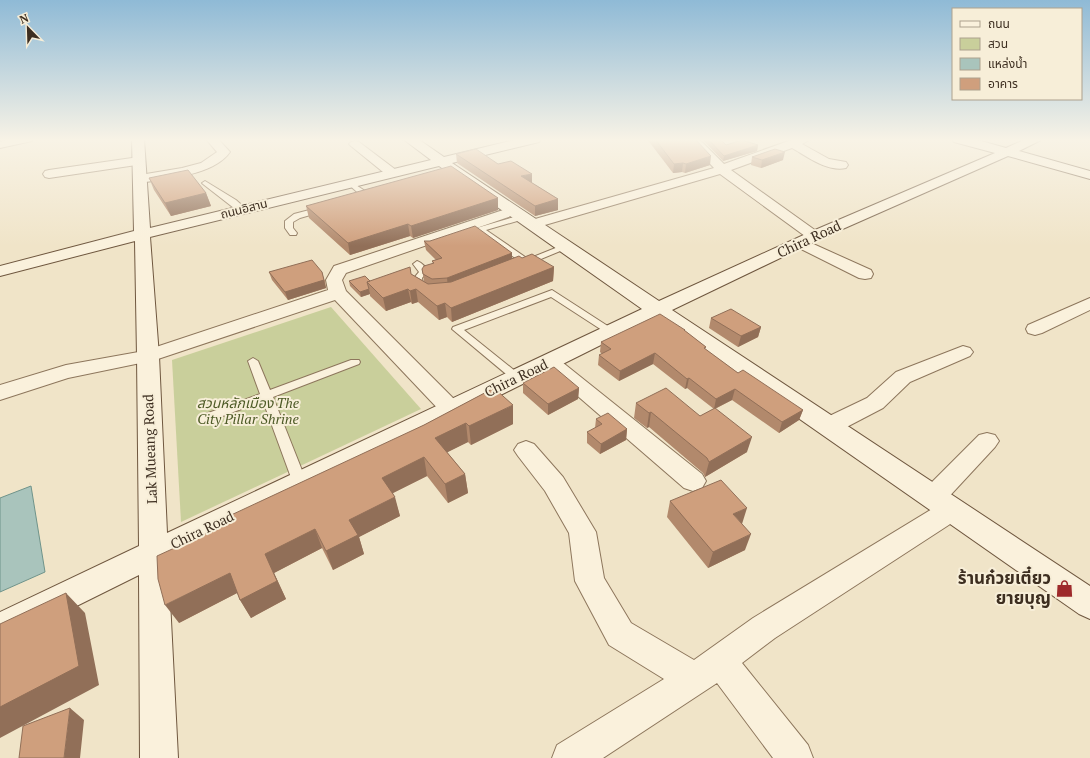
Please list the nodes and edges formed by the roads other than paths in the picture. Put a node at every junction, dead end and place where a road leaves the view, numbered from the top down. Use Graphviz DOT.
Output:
graph roads {
  1 [pos="140,174"];
  2 [pos="387,174"];
  3 [pos="460,174"];
  4 [pos="700,174"];
  5 [pos="729,174"];
  6 [pos="955,174"];
  7 [pos="204,183"];
  8 [pos="350,184"];
  9 [pos="368,197"];
  10 [pos="326,208"];
  11 [pos="242,210"];
  12 [pos="522,217"];
  13 [pos="480,230"];
  14 [pos="293,233"];
  15 [pos="142,234"];
  16 [pos="807,239"];
  17 [pos="428,247"];
  18 [pos="566,247"];
  19 [pos="527,262"];
  20 [pos="417,264"];
  21 [pos="513,267"];
  22 [pos="0,270"];
  23 [pos="865,274"];
  24 [pos="437,292"];
  25 [pos="338,294"];
  26 [pos="1090,303"];
  27 [pos="658,309"];
  28 [pos="1035,328"];
  29 [pos="612,332"];
  30 [pos="963,352"];
  31 [pos="148,356"];
  32 [pos="253,361"];
  33 [pos="355,362"];
  34 [pos="550,362"];
  35 [pos="516,377"];
  36 [pos="0,393"];
  37 [pos="267,396"];
  38 [pos="451,409"];
  39 [pos="204,419"];
  40 [pos="829,426"];
  41 [pos="987,442"];
  42 [pos="526,450"];
  43 [pos="693,481"];
  44 [pos="300,483"];
  45 [pos="943,503"];
  46 [pos="154,553"];
  47 [pos="1090,604"];
  48 [pos="0,628"];
  49 [pos="707,670"];
  50 [pos="159,758"];
  51 [pos="570,758"];
  52 [pos="795,758"];
  1 -- 15 [label="main road, Lak Mueang Road"];
  2 -- 8 [label="main road, ถนนอิสาน"];
  3 -- 12 [label="main road"];
  4 -- 12 [label="street"];
  5 -- 16 [label="street"];
  6 -- 16 [label="main road, Chira Road"];
  7 -- 11 [label="lane"];
  8 -- 9 [label="lane"];
  8 -- 11 [label="main road, ถนนอิสาน"];
  10 -- 14 [label="lane"];
  11 -- 15 [label="main road, ถนนอิสาน"];
  12 -- 13 [label="lane"];
  12 -- 18 [label="main road"];
  12 -- 25 [label="street"];
  13 -- 17 [label="lane"];
  13 -- 19 [label="lane"];
  15 -- 22 [label="main road, ถนนอิสาน"];
  15 -- 31 [label="main road, Lak Mueang Road"];
  16 -- 23 [label="street"];
  16 -- 27 [label="main road, Chira Road"];
  18 -- 19 [label="lane"];
  18 -- 27 [label="main road"];
  19 -- 21 [label="lane"];
  20 -- 24 [label="lane"];
  25 -- 31 [label="street"];
  25 -- 38 [label="street"];
  26 -- 28 [label="street"];
  27 -- 29 [label="main road, Chira Road"];
  27 -- 40 [label="main road"];
  29 -- 34 [label="main road, Chira Road"];
  29 -- 35 [label="lane"];
  30 -- 40 [label="street"];
  31 -- 36 [label="street"];
  31 -- 46 [label="main road, Lak Mueang Road"];
  32 -- 37 [label="lane"];
  33 -- 37 [label="lane"];
  34 -- 35 [label="main road, Chira Road"];
  34 -- 43 [label="street"];
  35 -- 38 [label="main road, Chira Road"];
  37 -- 39 [label="lane"];
  37 -- 44 [label="lane"];
  38 -- 44 [label="main road, Chira Road"];
  40 -- 45 [label="main road"];
  41 -- 45 [label="street"];
  42 -- 49 [label="street"];
  44 -- 46 [label="main road, Chira Road"];
  45 -- 47 [label="main road"];
  45 -- 49 [label="street"];
  46 -- 48 [label="main road, Chira Road"];
  46 -- 50 [label="main road, Lak Mueang Road"];
  49 -- 51 [label="street"];
  49 -- 52 [label="street"];
}
